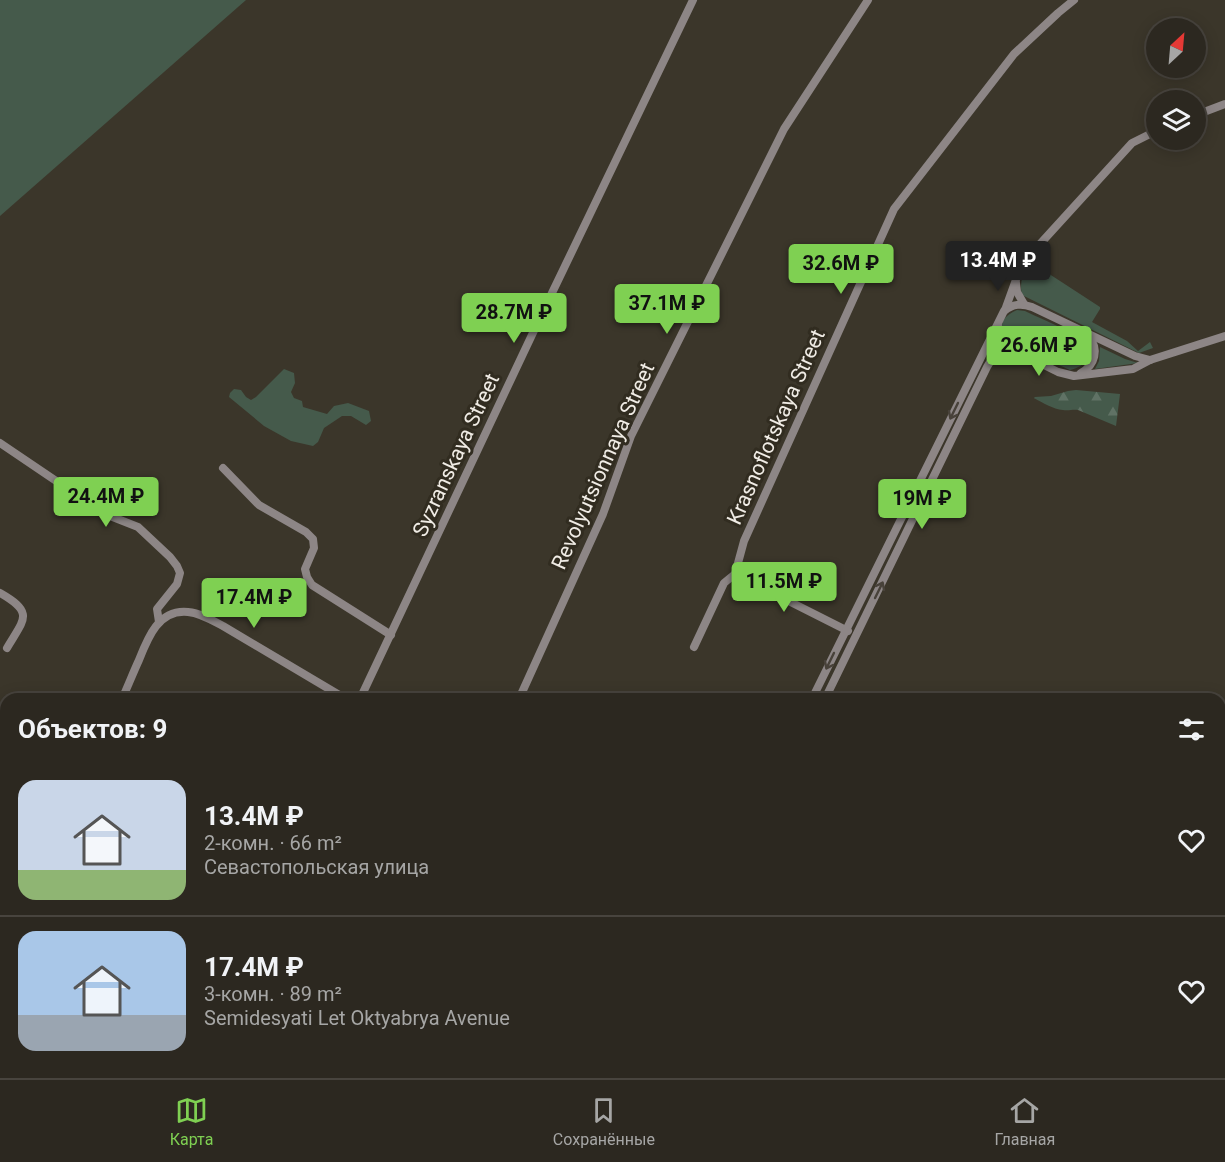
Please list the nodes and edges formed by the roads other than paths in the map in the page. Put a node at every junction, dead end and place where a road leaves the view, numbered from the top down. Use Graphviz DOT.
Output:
graph roads {
  1 [pos="693,0"];
  2 [pos="868,0"];
  3 [pos="1074,0"];
  4 [pos="1225,104"];
  5 [pos="1206,111"];
  6 [pos="1146,136"];
  7 [pos="1016,281"];
  8 [pos="1024,304"];
  9 [pos="1004,311"];
  10 [pos="999,321"];
  11 [pos="1083,333"];
  12 [pos="1225,336"];
  13 [pos="1014,350"];
  14 [pos="1150,360"];
  15 [pos="1074,376"];
  16 [pos="0,443"];
  17 [pos="223,468"];
  18 [pos="735,574"];
  19 [pos="0,594"];
  20 [pos="159,622"];
  21 [pos="845,630"];
  22 [pos="391,635"];
  23 [pos="856,636"];
  24 [pos="694,647"];
  25 [pos="7,648"];
  26 [pos="124,693"];
  27 [pos="336,693"];
  28 [pos="363,693"];
  29 [pos="522,693"];
  30 [pos="815,693"];
  31 [pos="828,693"];
  1 -- 22 [label="street, Syzranskaya Street"];
  2 -- 29 [label="street, Revolyutsionnaya Street"];
  3 -- 18 [label="street, Krasnoflotskaya Street"];
  4 -- 5 [label="street"];
  6 -- 7 [label="street"];
  7 -- 8 [label="street"];
  7 -- 9 [label="street"];
  8 -- 9 [label="street"];
  8 -- 11 [label="street"];
  9 -- 10 [label="street"];
  10 -- 13 [label="street"];
  10 -- 21 [label="street, one-way"];
  11 -- 14 [label="street"];
  11 -- 15 [label="street"];
  12 -- 14 [label="street"];
  13 -- 15 [label="street"];
  23 -- 13 [label="street, one-way"];
  14 -- 15 [label="street"];
  16 -- 20 [label="street"];
  17 -- 22 [label="street"];
  18 -- 21 [label="street"];
  18 -- 24 [label="street, Krasnoflotskaya Street"];
  19 -- 25 [label="street"];
  20 -- 26 [label="street"];
  20 -- 27 [label="street"];
  21 -- 23 [label="street"];
  21 -- 30 [label="street, one-way"];
  22 -- 28 [label="street, Syzranskaya Street"];
  23 -- 31 [label="street"];
}
